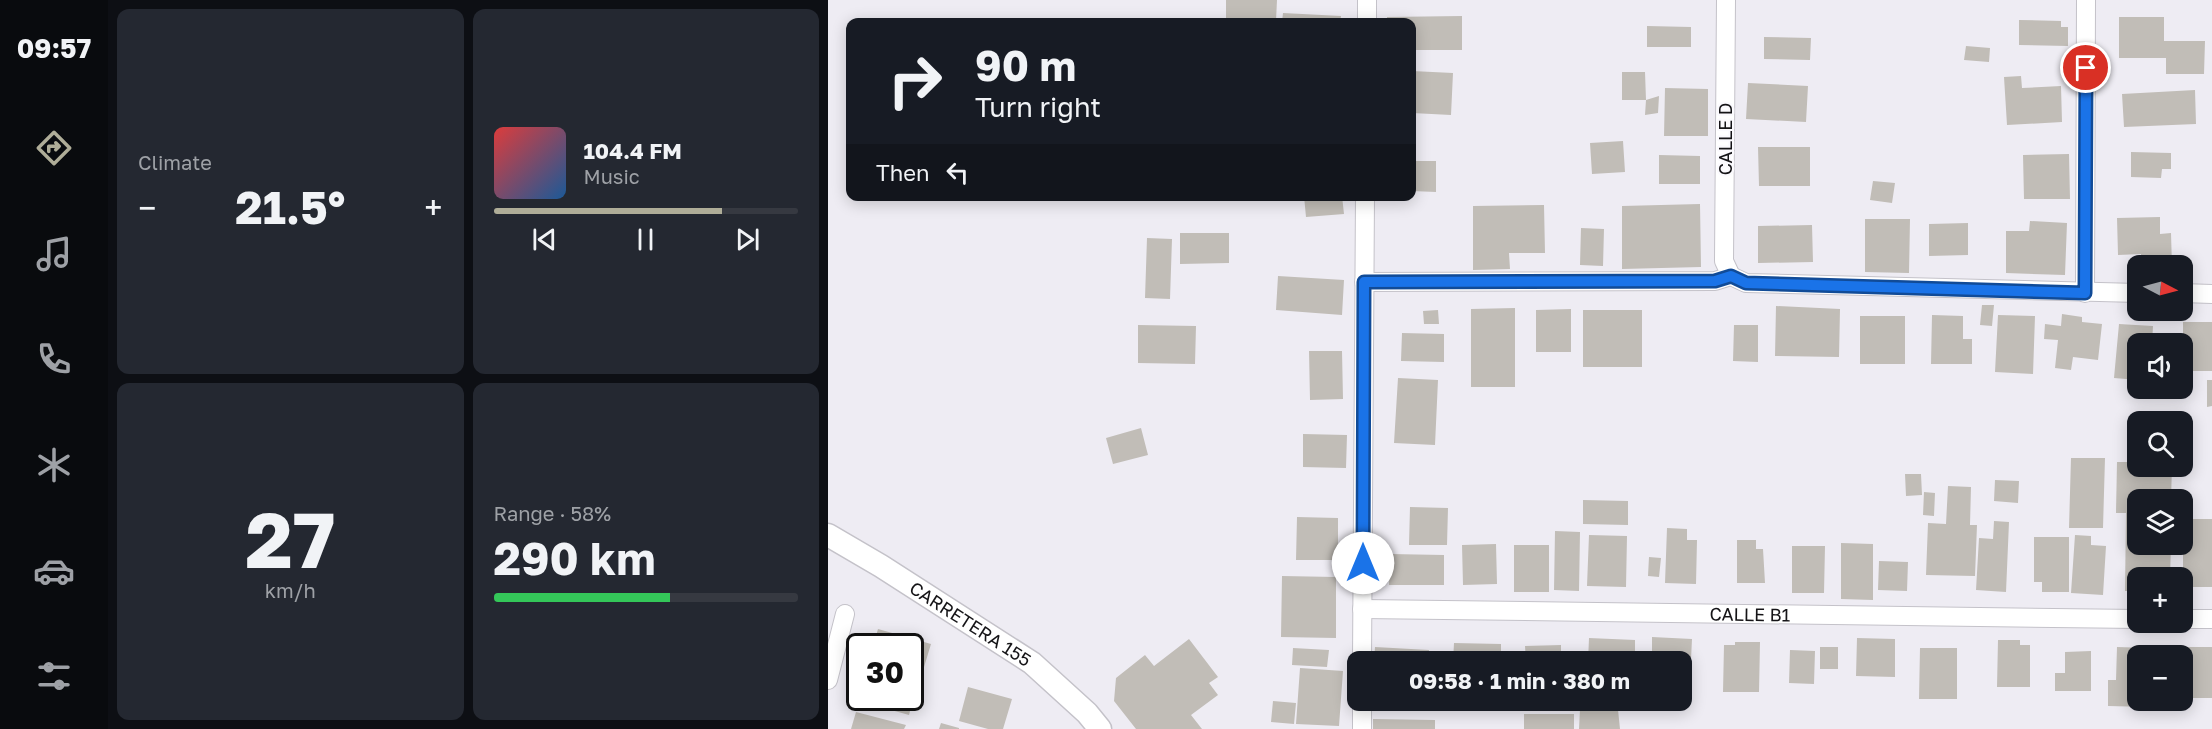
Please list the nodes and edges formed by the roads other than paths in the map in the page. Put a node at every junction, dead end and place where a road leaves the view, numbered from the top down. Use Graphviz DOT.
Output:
graph roads {
  1 [pos="1368,0"];
  2 [pos="1726,0"];
  3 [pos="2086,0"];
  4 [pos="1367,18"];
  5 [pos="1365,201"];
  6 [pos="1731,276"];
  7 [pos="1364,282"];
  8 [pos="2085,293"];
  9 [pos="2127,293"];
  10 [pos="2193,293"];
  11 [pos="2212,294"];
  12 [pos="828,535"];
  13 [pos="1362,609"];
  14 [pos="845,614"];
  15 [pos="2127,619"];
  16 [pos="2193,619"];
  17 [pos="2212,620"];
  18 [pos="1362,651"];
  19 [pos="828,680"];
  20 [pos="1362,711"];
  21 [pos="1100,729"];
  22 [pos="1362,729"];
  1 -- 4 [label="street"];
  2 -- 6 [label="street, CALLE D"];
  3 -- 8 [label="street"];
  5 -- 7 [label="street"];
  6 -- 7 [label="street"];
  6 -- 8 [label="street"];
  7 -- 13 [label="street"];
  8 -- 9 [label="street"];
  10 -- 11 [label="street"];
  12 -- 21 [label="street, CARRETERA 155"];
  13 -- 15 [label="street, CALLE B1"];
  13 -- 18 [label="street"];
  14 -- 19 [label="street"];
  16 -- 17 [label="street"];
  20 -- 22 [label="street"];
}
